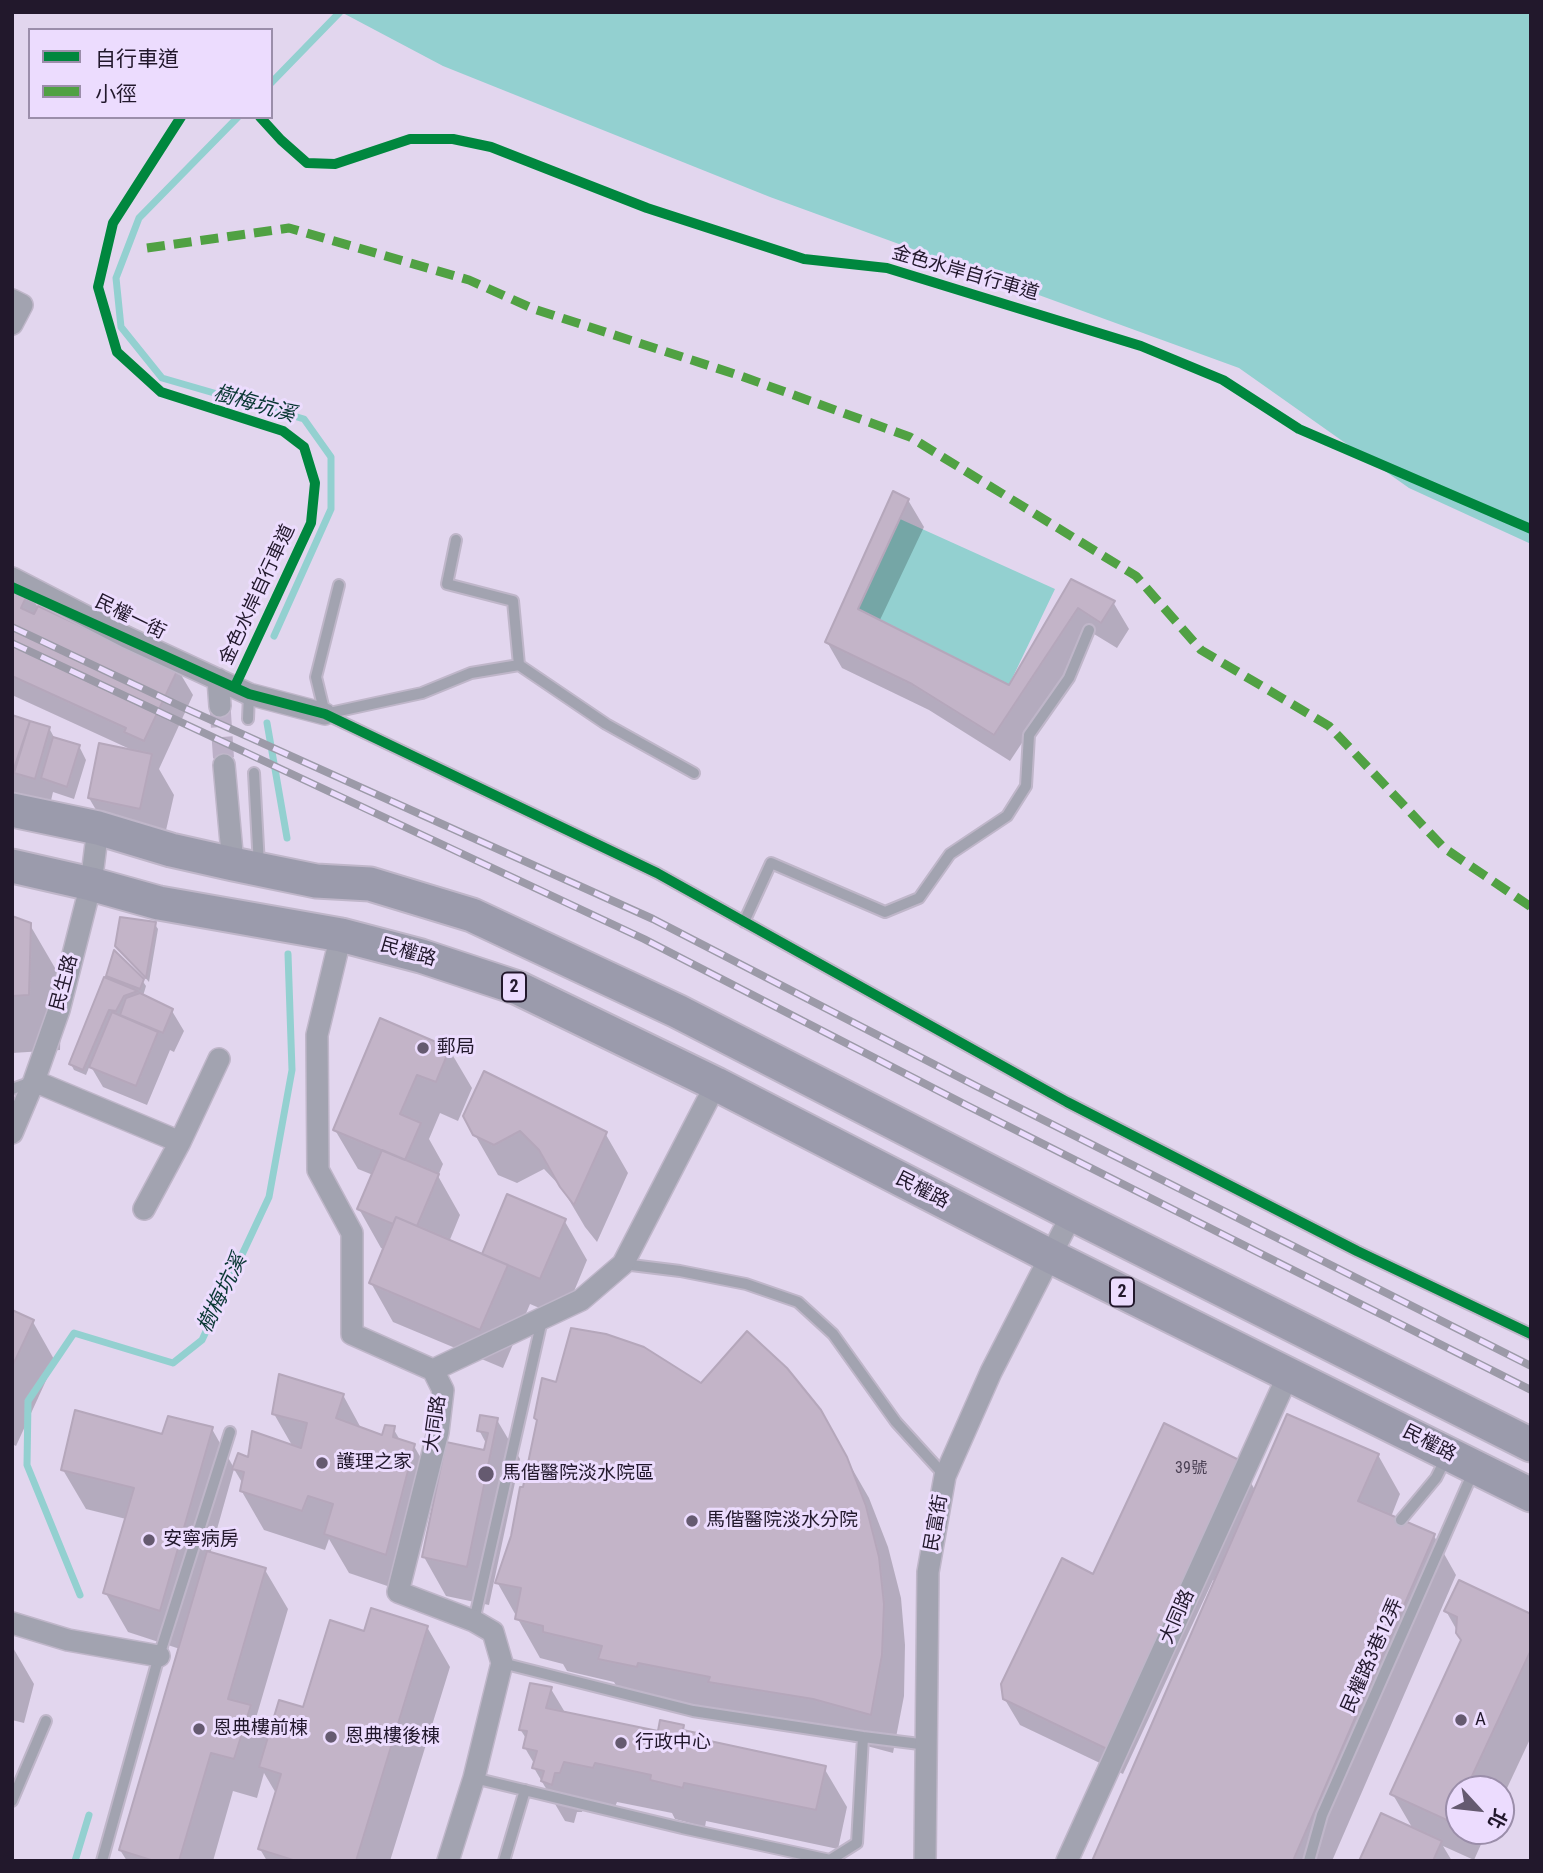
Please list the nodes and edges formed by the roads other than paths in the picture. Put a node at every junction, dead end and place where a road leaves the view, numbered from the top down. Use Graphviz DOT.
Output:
graph roads {
  1 [pos="12,300"];
  2 [pos="12,324"];
  3 [pos="456,540"];
  4 [pos="12,578"];
  5 [pos="339,585"];
  6 [pos="1090,631"];
  7 [pos="519,665"];
  8 [pos="234,687"];
  9 [pos="220,706"];
  10 [pos="325,714"];
  11 [pos="248,719"];
  12 [pos="224,765"];
  13 [pos="254,773"];
  14 [pos="694,773"];
  15 [pos="12,810"];
  16 [pos="98,828"];
  17 [pos="12,866"];
  18 [pos="268,871"];
  19 [pos="91,884"];
  20 [pos="744,922"];
  21 [pos="341,935"];
  22 [pos="219,1059"];
  23 [pos="34,1081"];
  24 [pos="716,1084"];
  25 [pos="12,1089"];
  26 [pos="12,1133"];
  27 [pos="180,1142"];
  28 [pos="144,1209"];
  29 [pos="1072,1214"];
  30 [pos="1050,1256"];
  31 [pos="623,1264"];
  32 [pos="542,1320"];
  33 [pos="1531,1334"];
  34 [pos="433,1370"];
  35 [pos="1289,1373"];
  36 [pos="230,1432"];
  37 [pos="1531,1445"];
  38 [pos="1462,1460"];
  39 [pos="945,1476"];
  40 [pos="1531,1495"];
  41 [pos="1401,1520"];
  42 [pos="474,1621"];
  43 [pos="12,1623"];
  44 [pos="159,1656"];
  45 [pos="502,1663"];
  46 [pos="46,1721"];
  47 [pos="863,1737"];
  48 [pos="928,1745"];
  49 [pos="474,1778"];
  50 [pos="524,1790"];
  51 [pos="12,1801"];
  52 [pos="102,1861"];
  53 [pos="448,1861"];
  54 [pos="504,1861"];
  55 [pos="925,1861"];
  56 [pos="1067,1861"];
  57 [pos="1309,1861"];
  1 -- 2 [label="street"];
  3 -- 7 [label="lane"];
  4 -- 8 [label="street, 民權一街"];
  5 -- 10 [label="lane"];
  6 -- 20 [label="lane"];
  7 -- 10 [label="lane"];
  7 -- 14 [label="lane"];
  8 -- 9 [label="street"];
  8 -- 10 [label="street, 民權一街"];
  8 -- 11 [label="lane"];
  10 -- 20 [label="lane"];
  12 -- 18 [label="street"];
  13 -- 18 [label="lane"];
  15 -- 16 [label="main road"];
  16 -- 18 [label="main road"];
  16 -- 19 [label="street, 民生路"];
  17 -- 19 [label="main road, 2"];
  18 -- 29 [label="main road"];
  19 -- 21 [label="main road, 民權路 / 2"];
  19 -- 23 [label="street, 民生路"];
  20 -- 33 [label="lane"];
  21 -- 24 [label="main road, 民權路 / 2"];
  21 -- 34 [label="street, 大同路"];
  22 -- 27 [label="street"];
  23 -- 25 [label="lane"];
  23 -- 26 [label="street, 民生路"];
  23 -- 27 [label="street"];
  24 -- 30 [label="main road, 民權路 / 2"];
  24 -- 31 [label="street"];
  27 -- 28 [label="street"];
  29 -- 30 [label="street, 民富街"];
  29 -- 37 [label="main road"];
  30 -- 35 [label="main road, 民權路 / 2"];
  30 -- 39 [label="street, 民富街"];
  31 -- 32 [label="street"];
  31 -- 39 [label="lane"];
  32 -- 34 [label="street"];
  32 -- 42 [label="lane"];
  34 -- 42 [label="street, 大同路"];
  35 -- 38 [label="main road, 民權路 / 2"];
  35 -- 56 [label="street, 大同路"];
  36 -- 44 [label="lane"];
  38 -- 40 [label="main road, 民權路 / 2"];
  38 -- 41 [label="lane"];
  38 -- 57 [label="lane, 民權路3巷12弄"];
  39 -- 48 [label="street, 民富街"];
  42 -- 45 [label="street, 大同路"];
  43 -- 44 [label="street"];
  44 -- 52 [label="lane"];
  45 -- 47 [label="lane"];
  45 -- 49 [label="street"];
  46 -- 51 [label="lane"];
  47 -- 48 [label="lane"];
  47 -- 50 [label="lane"];
  48 -- 55 [label="street, 民富街"];
  49 -- 50 [label="lane"];
  49 -- 53 [label="street"];
  50 -- 54 [label="lane"];
}
